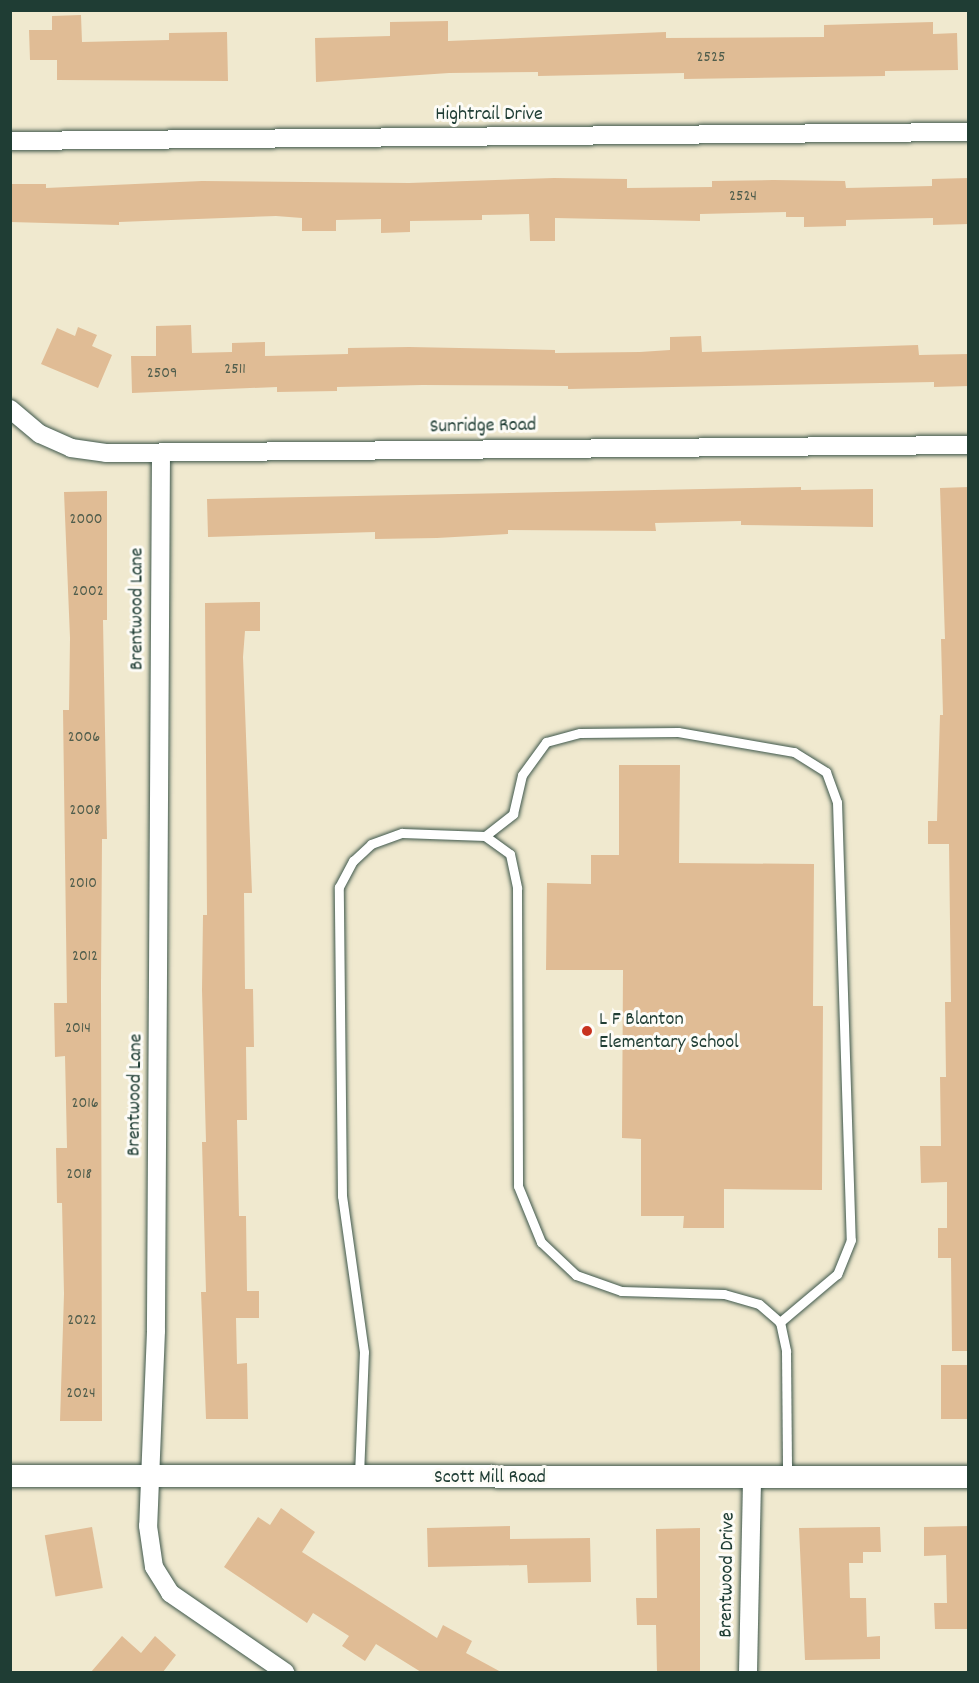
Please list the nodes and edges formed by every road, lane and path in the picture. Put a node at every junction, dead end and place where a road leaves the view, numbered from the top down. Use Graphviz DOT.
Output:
graph roads {
  1 [pos="969,132"];
  2 [pos="10,141"];
  3 [pos="10,409"];
  4 [pos="969,445"];
  5 [pos="161,453"];
  6 [pos="486,837"];
  7 [pos="780,1322"];
  8 [pos="10,1476"];
  9 [pos="152,1477"];
  10 [pos="969,1477"];
  11 [pos="359,1478"];
  12 [pos="752,1478"];
  13 [pos="787,1478"];
  14 [pos="285,1672"];
  15 [pos="748,1672"];
  1 -- 2 [label="street, Hightrail Drive"];
  3 -- 5 [label="street, Sunridge Road"];
  4 -- 5 [label="street, Sunridge Road"];
  5 -- 9 [label="street, Brentwood Lane"];
  6 -- 7 [label="lane"];
  6 -- 7 [label="lane"];
  6 -- 11 [label="lane"];
  7 -- 13 [label="lane"];
  8 -- 9 [label="street, Scott Mill Road"];
  9 -- 11 [label="street, Scott Mill Road"];
  9 -- 14 [label="street, Brentwood Lane"];
  10 -- 13 [label="street, Scott Mill Road"];
  11 -- 12 [label="street, Scott Mill Road"];
  12 -- 13 [label="street, Scott Mill Road"];
  12 -- 15 [label="street, Brentwood Drive"];
}
